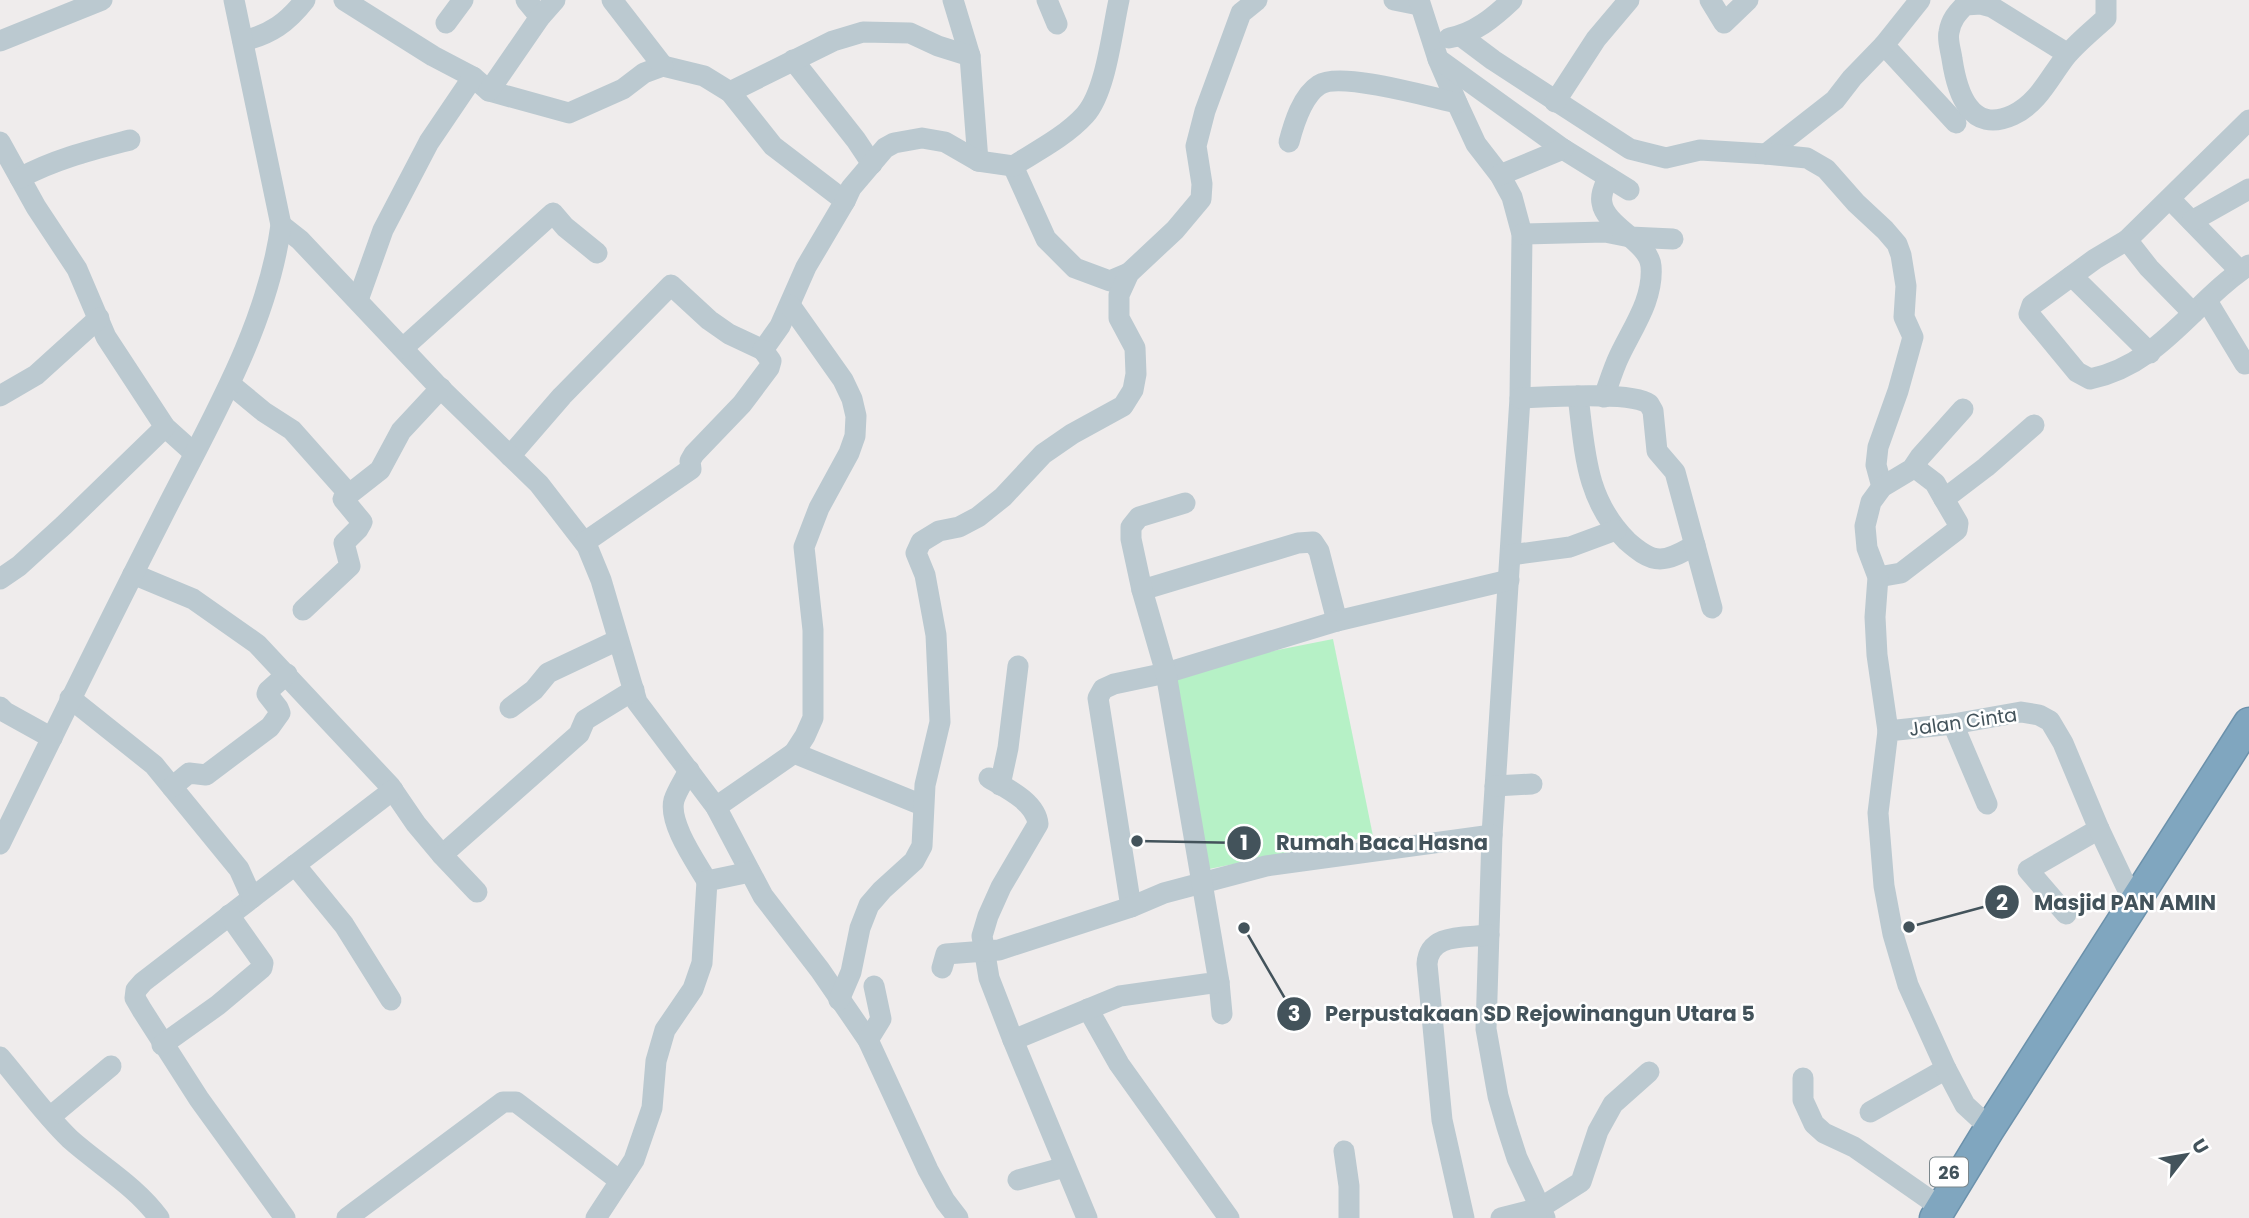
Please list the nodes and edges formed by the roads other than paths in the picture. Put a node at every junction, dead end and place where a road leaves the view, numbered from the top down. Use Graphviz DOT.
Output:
graph roads {
  1 [pos="102,0"];
  2 [pos="234,0"];
  3 [pos="305,0"];
  4 [pos="344,0"];
  5 [pos="463,0"];
  6 [pos="526,0"];
  7 [pos="555,0"];
  8 [pos="953,0"];
  9 [pos="1047,0"];
  10 [pos="1119,0"];
  11 [pos="1257,0"];
  12 [pos="1395,0"];
  13 [pos="1512,0"];
  14 [pos="1629,0"];
  15 [pos="1710,0"];
  16 [pos="1748,0"];
  17 [pos="1920,0"];
  18 [pos="2106,0"];
  19 [pos="623,3"];
  20 [pos="1419,3"];
  21 [pos="540,17"];
  22 [pos="446,23"];
  23 [pos="1057,24"];
  24 [pos="1461,36"];
  25 [pos="0,41"];
  26 [pos="243,41"];
  27 [pos="1884,45"];
  28 [pos="1435,49"];
  29 [pos="2068,54"];
  30 [pos="970,56"];
  31 [pos="793,60"];
  32 [pos="663,66"];
  33 [pos="473,76"];
  34 [pos="489,91"];
  35 [pos="730,92"];
  36 [pos="1555,102"];
  37 [pos="1457,103"];
  38 [pos="2249,120"];
  39 [pos="1956,124"];
  40 [pos="130,140"];
  41 [pos="0,142"];
  42 [pos="1289,142"];
  43 [pos="1563,149"];
  44 [pos="1766,155"];
  45 [pos="978,161"];
  46 [pos="872,164"];
  47 [pos="1013,166"];
  48 [pos="1500,175"];
  49 [pos="1608,177"];
  50 [pos="20,178"];
  51 [pos="2249,189"];
  52 [pos="1629,190"];
  53 [pos="2171,199"];
  54 [pos="845,201"];
  55 [pos="2192,221"];
  56 [pos="281,225"];
  57 [pos="1522,234"];
  58 [pos="1630,237"];
  59 [pos="1673,239"];
  60 [pos="2127,240"];
  61 [pos="597,253"];
  62 [pos="2245,268"];
  63 [pos="1129,273"];
  64 [pos="2072,276"];
  65 [pos="358,300"];
  66 [pos="790,305"];
  67 [pos="2200,307"];
  68 [pos="99,318"];
  69 [pos="403,348"];
  70 [pos="763,349"];
  71 [pos="2150,353"];
  72 [pos="2245,363"];
  73 [pos="230,384"];
  74 [pos="440,388"];
  75 [pos="0,396"];
  76 [pos="1578,396"];
  77 [pos="1604,397"];
  78 [pos="1520,398"];
  79 [pos="1963,409"];
  80 [pos="2034,425"];
  81 [pos="165,427"];
  82 [pos="194,453"];
  83 [pos="510,456"];
  84 [pos="1914,467"];
  85 [pos="1882,487"];
  86 [pos="348,493"];
  87 [pos="1944,499"];
  88 [pos="1185,503"];
  89 [pos="1616,530"];
  90 [pos="584,542"];
  91 [pos="1695,545"];
  92 [pos="1511,555"];
  93 [pos="133,574"];
  94 [pos="1878,577"];
  95 [pos="0,579"];
  96 [pos="1510,580"];
  97 [pos="1142,590"];
  98 [pos="1712,608"];
  99 [pos="303,610"];
  100 [pos="1337,621"];
  101 [pos="618,639"];
  102 [pos="1018,666"];
  103 [pos="1166,673"];
  104 [pos="287,674"];
  105 [pos="634,690"];
  106 [pos="71,698"];
  107 [pos="0,707"];
  108 [pos="510,708"];
  109 [pos="2249,723"];
  110 [pos="1953,724"];
  111 [pos="1888,731"];
  112 [pos="52,738"];
  113 [pos="794,753"];
  114 [pos="689,770"];
  115 [pos="1532,785"];
  116 [pos="1495,786"];
  117 [pos="172,787"];
  118 [pos="393,790"];
  119 [pos="1987,804"];
  120 [pos="922,805"];
  121 [pos="716,807"];
  122 [pos="2099,829"];
  123 [pos="1492,835"];
  124 [pos="0,844"];
  125 [pos="442,855"];
  126 [pos="295,865"];
  127 [pos="750,872"];
  128 [pos="707,881"];
  129 [pos="1202,883"];
  130 [pos="477,892"];
  131 [pos="252,898"];
  132 [pos="2134,903"];
  133 [pos="1130,907"];
  134 [pos="2066,914"];
  135 [pos="229,915"];
  136 [pos="1489,935"];
  137 [pos="984,950"];
  138 [pos="942,968"];
  139 [pos="1219,982"];
  140 [pos="874,986"];
  141 [pos="391,1000"];
  142 [pos="839,1000"];
  143 [pos="1088,1009"];
  144 [pos="1222,1014"];
  145 [pos="868,1040"];
  146 [pos="1013,1040"];
  147 [pos="162,1045"];
  148 [pos="0,1056"];
  149 [pos="111,1066"];
  150 [pos="1946,1069"];
  151 [pos="1649,1072"];
  152 [pos="1803,1079"];
  153 [pos="1870,1112"];
  154 [pos="50,1118"];
  155 [pos="1989,1129"];
  156 [pos="1345,1151"];
  157 [pos="1065,1167"];
  158 [pos="616,1178"];
  159 [pos="1018,1180"];
  160 [pos="1935,1212"];
  161 [pos="1542,1213"];
  162 [pos="159,1218"];
  163 [pos="285,1218"];
  164 [pos="347,1218"];
  165 [pos="596,1218"];
  166 [pos="958,1218"];
  167 [pos="1087,1218"];
  168 [pos="1229,1218"];
  169 [pos="1349,1218"];
  170 [pos="1464,1218"];
  171 [pos="1501,1218"];
  1 -- 25 [label="street"];
  2 -- 26 [label="street"];
  3 -- 26 [label="street"];
  4 -- 33 [label="street"];
  5 -- 22 [label="street"];
  6 -- 21 [label="street"];
  7 -- 21 [label="street"];
  8 -- 30 [label="street"];
  9 -- 23 [label="street"];
  10 -- 47 [label="street"];
  11 -- 63 [label="street"];
  12 -- 20 [label="street"];
  13 -- 24 [label="street"];
  14 -- 36 [label="street"];
  15 -- 16 [label="street"];
  17 -- 27 [label="street"];
  18 -- 29 [label="street"];
  19 -- 32 [label="street"];
  20 -- 28 [label="street"];
  21 -- 34 [label="street"];
  24 -- 28 [label="street"];
  24 -- 36 [label="street"];
  26 -- 56 [label="street"];
  27 -- 39 [label="street"];
  27 -- 44 [label="street"];
  28 -- 37 [label="street"];
  28 -- 43 [label="street"];
  29 -- 29 [label="street"];
  30 -- 31 [label="street"];
  30 -- 45 [label="street"];
  31 -- 35 [label="street"];
  31 -- 46 [label="street"];
  32 -- 34 [label="street"];
  32 -- 35 [label="street"];
  33 -- 34 [label="street"];
  33 -- 65 [label="street"];
  35 -- 54 [label="street"];
  36 -- 44 [label="street"];
  37 -- 42 [label="street"];
  37 -- 48 [label="street"];
  38 -- 53 [label="street"];
  40 -- 50 [label="street"];
  41 -- 50 [label="street"];
  43 -- 48 [label="street"];
  43 -- 49 [label="street"];
  44 -- 85 [label="street"];
  45 -- 46 [label="street"];
  45 -- 47 [label="street"];
  46 -- 54 [label="street"];
  47 -- 63 [label="street"];
  48 -- 57 [label="street"];
  49 -- 52 [label="street"];
  49 -- 58 [label="street"];
  50 -- 68 [label="street"];
  51 -- 55 [label="street"];
  53 -- 55 [label="street"];
  53 -- 60 [label="street"];
  54 -- 66 [label="street"];
  55 -- 62 [label="street"];
  56 -- 65 [label="street"];
  56 -- 73 [label="street"];
  57 -- 58 [label="street"];
  57 -- 78 [label="street"];
  58 -- 59 [label="street"];
  58 -- 77 [label="street"];
  60 -- 64 [label="street"];
  60 -- 67 [label="street"];
  61 -- 69 [label="street"];
  62 -- 67 [label="street"];
  63 -- 120 [label="street"];
  64 -- 71 [label="street"];
  64 -- 71 [label="street"];
  65 -- 69 [label="street"];
  66 -- 70 [label="street"];
  66 -- 113 [label="street"];
  67 -- 71 [label="street"];
  67 -- 72 [label="street"];
  68 -- 75 [label="street"];
  68 -- 81 [label="street"];
  69 -- 74 [label="street"];
  70 -- 83 [label="street"];
  70 -- 90 [label="street"];
  73 -- 82 [label="street"];
  73 -- 86 [label="street"];
  74 -- 83 [label="street"];
  74 -- 86 [label="street"];
  76 -- 77 [label="street"];
  76 -- 78 [label="street"];
  76 -- 89 [label="street"];
  77 -- 91 [label="street"];
  78 -- 92 [label="street"];
  79 -- 84 [label="street"];
  80 -- 87 [label="street"];
  81 -- 82 [label="street"];
  81 -- 95 [label="street"];
  82 -- 93 [label="street"];
  83 -- 90 [label="street"];
  84 -- 85 [label="street"];
  84 -- 87 [label="street"];
  85 -- 94 [label="street"];
  86 -- 99 [label="street"];
  87 -- 94 [label="street"];
  88 -- 97 [label="street"];
  89 -- 91 [label="street"];
  89 -- 92 [label="street"];
  90 -- 101 [label="street"];
  91 -- 98 [label="street"];
  92 -- 96 [label="street"];
  93 -- 104 [label="street"];
  93 -- 106 [label="street"];
  94 -- 111 [label="street"];
  96 -- 100 [label="street"];
  96 -- 116 [label="street"];
  97 -- 100 [label="street"];
  97 -- 103 [label="street"];
  100 -- 103 [label="street"];
  101 -- 105 [label="street"];
  101 -- 108 [label="street"];
  102 -- 137 [label="street"];
  103 -- 129 [label="street"];
  103 -- 133 [label="street"];
  104 -- 117 [label="street"];
  104 -- 118 [label="street"];
  105 -- 114 [label="street"];
  105 -- 125 [label="street"];
  106 -- 112 [label="street"];
  106 -- 117 [label="street"];
  107 -- 112 [label="street"];
  109 -- 132 [label="highway, 26"];
  110 -- 111 [label="street, Jalan Cinta"];
  110 -- 119 [label="street"];
  110 -- 122 [label="street, Jalan Cinta"];
  111 -- 150 [label="street, Jalan Cinta"];
  112 -- 124 [label="street"];
  113 -- 120 [label="street"];
  113 -- 121 [label="street"];
  114 -- 121 [label="street"];
  114 -- 128 [label="street"];
  115 -- 116 [label="street"];
  116 -- 123 [label="street"];
  117 -- 131 [label="street"];
  118 -- 125 [label="street"];
  118 -- 126 [label="street"];
  120 -- 142 [label="street"];
  121 -- 127 [label="street"];
  122 -- 132 [label="street, Jalan Cinta"];
  122 -- 134 [label="street"];
  123 -- 129 [label="street"];
  123 -- 136 [label="street"];
  125 -- 130 [label="street"];
  126 -- 131 [label="street"];
  126 -- 141 [label="street"];
  127 -- 128 [label="street"];
  127 -- 142 [label="street"];
  128 -- 158 [label="street"];
  129 -- 133 [label="street"];
  129 -- 139 [label="street"];
  131 -- 135 [label="street"];
  132 -- 155 [label="highway, 26"];
  133 -- 137 [label="street"];
  135 -- 147 [label="street"];
  135 -- 147 [label="street"];
  136 -- 161 [label="street"];
  136 -- 170 [label="street"];
  137 -- 138 [label="street"];
  137 -- 146 [label="street"];
  139 -- 143 [label="street"];
  139 -- 144 [label="street"];
  140 -- 145 [label="street"];
  142 -- 145 [label="street"];
  143 -- 146 [label="street"];
  143 -- 168 [label="street"];
  145 -- 166 [label="street"];
  146 -- 157 [label="street"];
  147 -- 163 [label="street"];
  148 -- 154 [label="street"];
  149 -- 154 [label="street"];
  150 -- 153 [label="street"];
  150 -- 155 [label="street, Jalan Cinta"];
  151 -- 161 [label="street"];
  152 -- 160 [label="street"];
  154 -- 162 [label="street"];
  155 -- 160 [label="highway, 26"];
  156 -- 169 [label="street"];
  157 -- 159 [label="street"];
  157 -- 167 [label="street"];
  158 -- 164 [label="street"];
  158 -- 165 [label="street"];
  161 -- 171 [label="street"];
}
